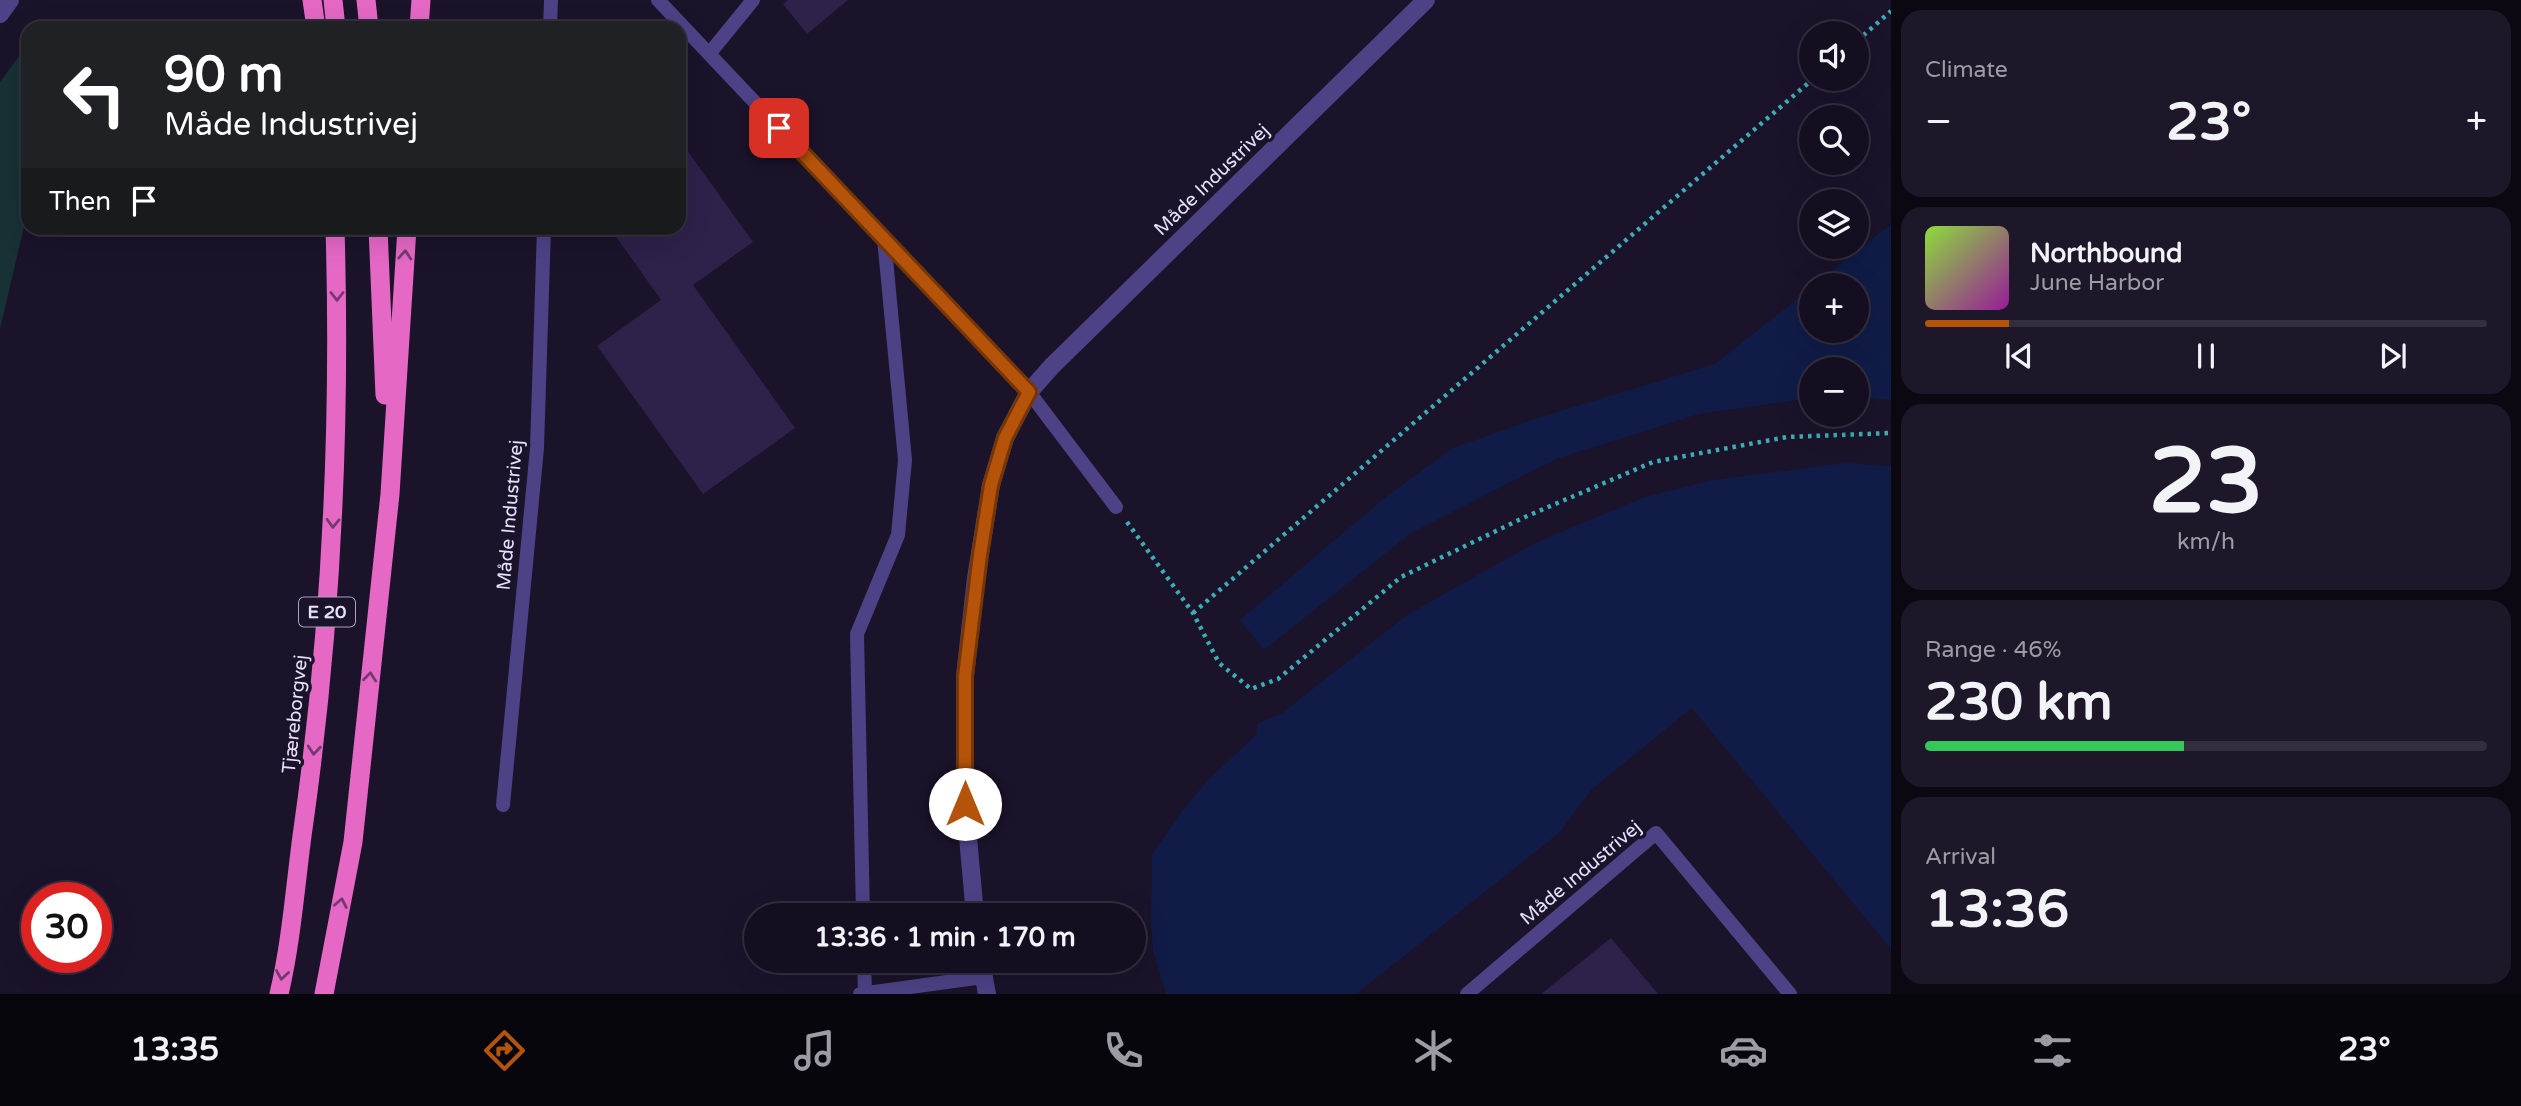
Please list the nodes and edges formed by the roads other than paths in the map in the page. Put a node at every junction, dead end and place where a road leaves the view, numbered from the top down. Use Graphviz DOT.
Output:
graph roads {
  1 [pos="10,0"];
  2 [pos="312,0"];
  3 [pos="333,0"];
  4 [pos="366,0"];
  5 [pos="421,0"];
  6 [pos="551,0"];
  7 [pos="658,0"];
  8 [pos="753,0"];
  9 [pos="1426,0"];
  10 [pos="0,14"];
  11 [pos="315,21"];
  12 [pos="335,21"];
  13 [pos="368,21"];
  14 [pos="420,21"];
  15 [pos="550,21"];
  16 [pos="678,21"];
  17 [pos="686,30"];
  18 [pos="709,54"];
  19 [pos="335,235"];
  20 [pos="378,235"];
  21 [pos="407,235"];
  22 [pos="544,235"];
  23 [pos="884,238"];
  24 [pos="1029,392"];
  25 [pos="390,494"];
  26 [pos="1116,507"];
  27 [pos="503,805"];
  28 [pos="863,903"];
  29 [pos="974,903"];
  30 [pos="863,973"];
  31 [pos="984,977"];
  32 [pos="279,994"];
  33 [pos="324,994"];
  34 [pos="862,994"];
  35 [pos="1466,994"];
  36 [pos="1790,994"];
  1 -- 10 [label="street"];
  2 -- 11 [label="highway"];
  3 -- 12 [label="highway"];
  4 -- 13 [label="highway"];
  5 -- 14 [label="highway"];
  6 -- 15 [label="lane"];
  7 -- 16 [label="lane"];
  8 -- 18 [label="lane"];
  9 -- 24 [label="street, Måde Industrivej"];
  17 -- 18 [label="lane"];
  18 -- 23 [label="lane"];
  19 -- 32 [label="highway, Tjæreborgvej / E 20, one-way"];
  20 -- 25 [label="highway, E 20"];
  25 -- 21 [label="highway, one-way"];
  22 -- 27 [label="lane, Måde Industrivej"];
  23 -- 24 [label="lane"];
  23 -- 28 [label="lane"];
  24 -- 26 [label="lane"];
  24 -- 29 [label="street, Måde Industrivej"];
  33 -- 25 [label="highway, E 20, one-way"];
  30 -- 34 [label="lane"];
  31 -- 34 [label="lane"];
  35 -- 36 [label="lane, Måde Industrivej"];
}
